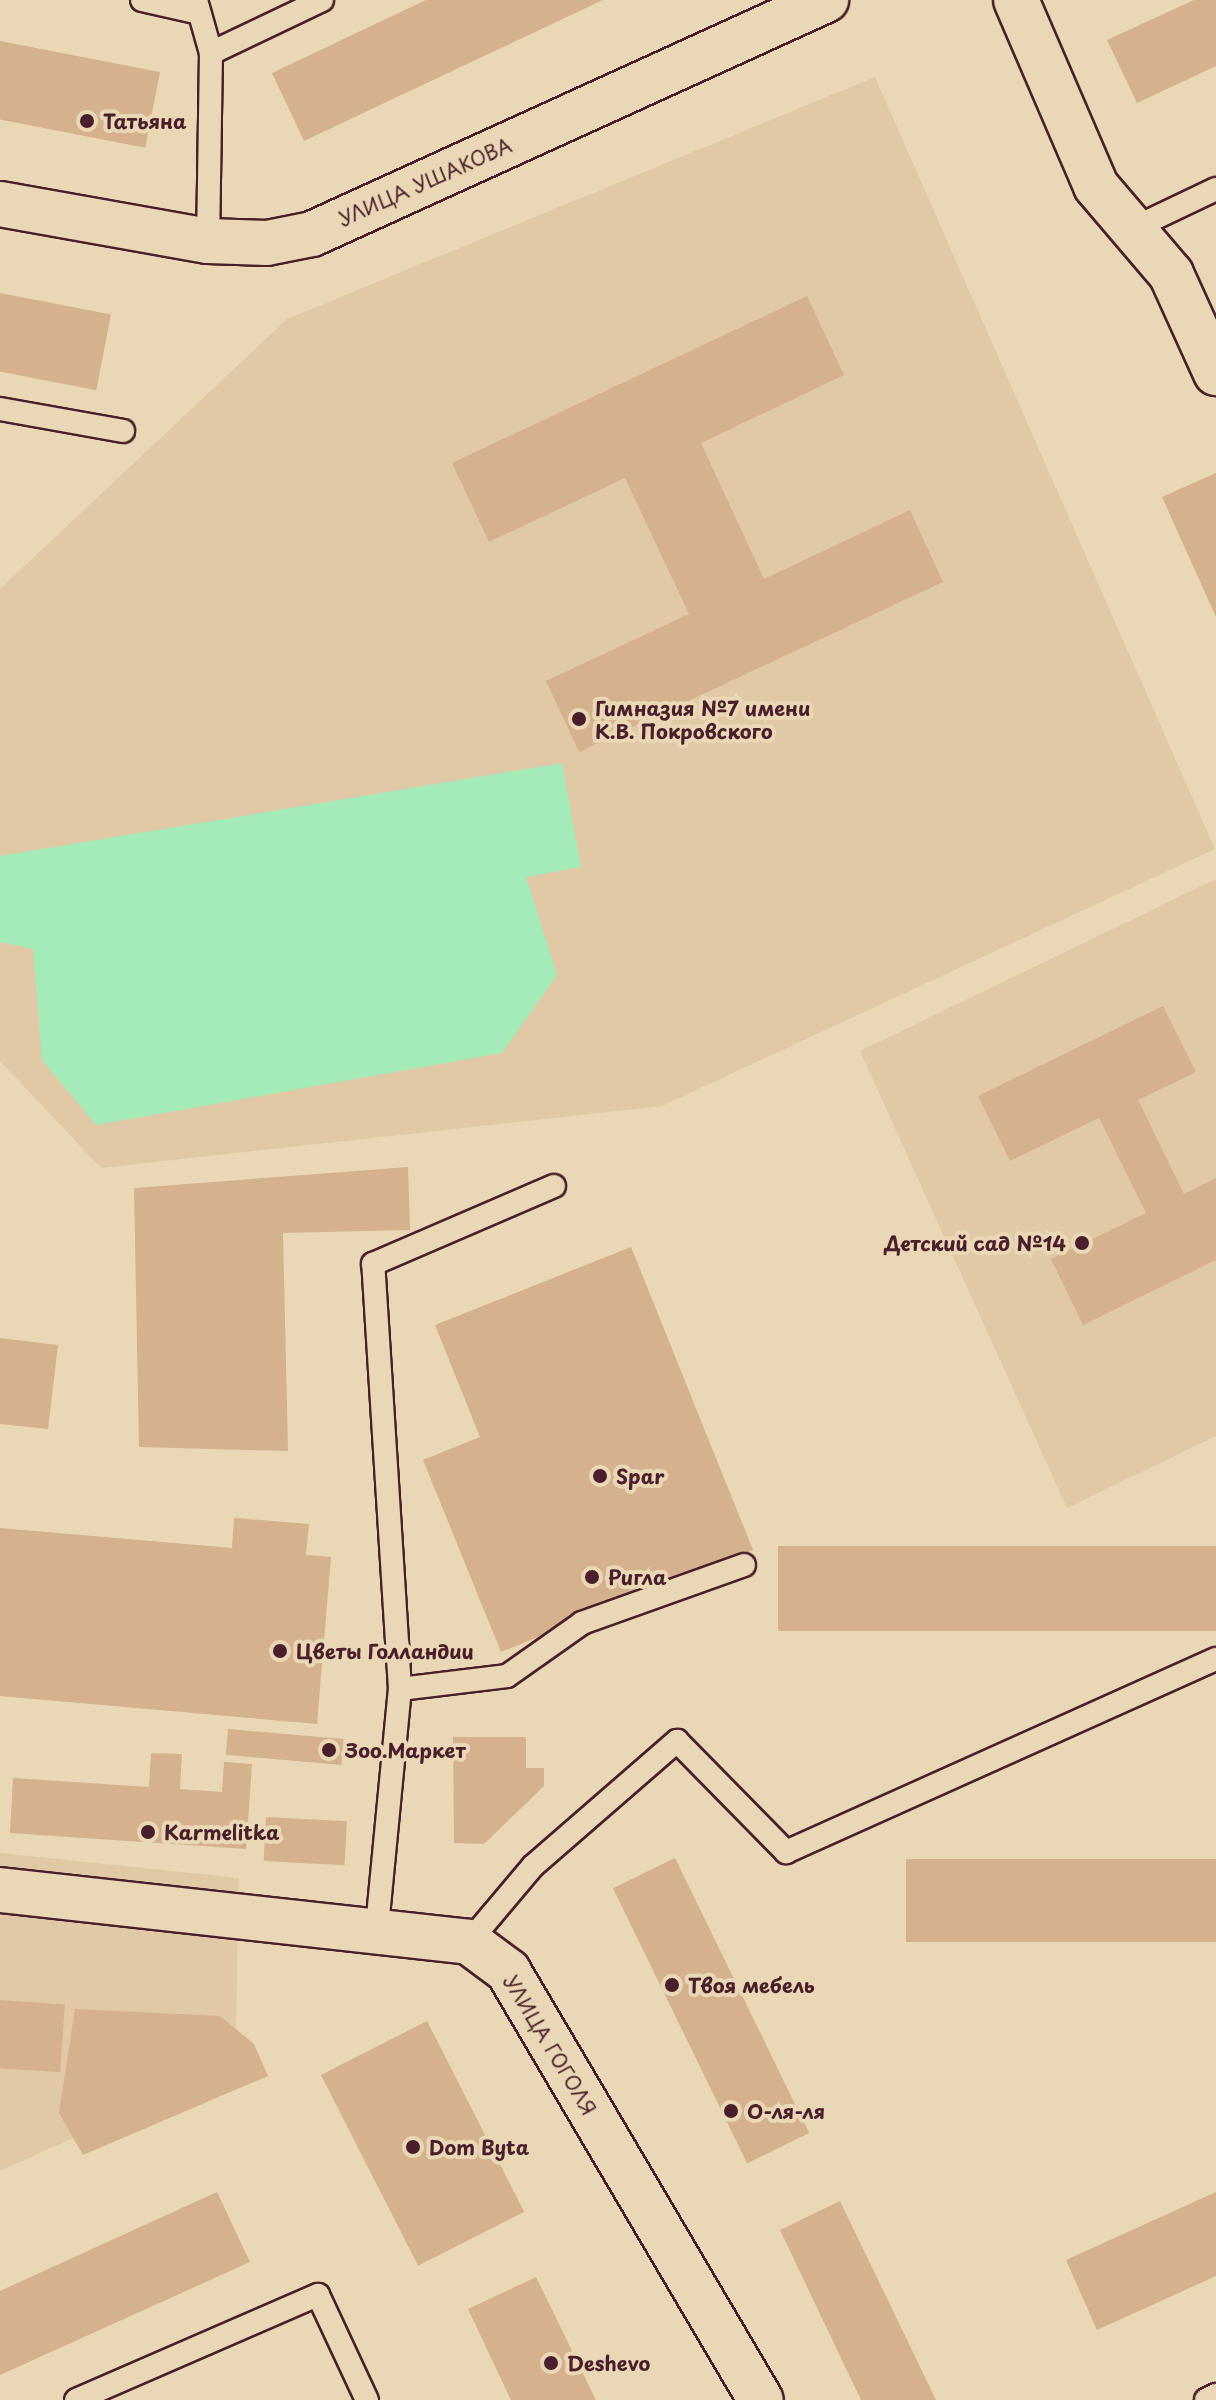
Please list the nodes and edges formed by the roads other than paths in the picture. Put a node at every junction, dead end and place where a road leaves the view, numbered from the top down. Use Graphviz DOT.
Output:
graph roads {
  1 [pos="142,0"];
  2 [pos="322,0"];
  3 [pos="826,0"];
  4 [pos="1016,0"];
  5 [pos="198,6"];
  6 [pos="211,53"];
  7 [pos="1216,189"];
  8 [pos="0,204"];
  9 [pos="1132,229"];
  10 [pos="208,241"];
  11 [pos="1216,373"];
  12 [pos="0,409"];
  13 [pos="123,431"];
  14 [pos="554,1186"];
  15 [pos="744,1565"];
  16 [pos="1216,1659"];
  17 [pos="400,1689"];
  18 [pos="0,1890"];
  19 [pos="377,1927"];
  20 [pos="469,1942"];
  21 [pos="1216,2395"];
  22 [pos="751,2397"];
  23 [pos="76,2400"];
  24 [pos="367,2400"];
  25 [pos="1206,2400"];
  1 -- 5 [label="lane"];
  2 -- 6 [label="lane"];
  3 -- 10 [label="street, УЛИЦА УШАКОВА"];
  4 -- 9 [label="street"];
  5 -- 6 [label="lane"];
  6 -- 10 [label="lane"];
  7 -- 9 [label="lane"];
  8 -- 10 [label="street, УЛИЦА УШАКОВА"];
  9 -- 11 [label="street"];
  12 -- 13 [label="lane"];
  14 -- 17 [label="lane"];
  15 -- 17 [label="lane"];
  16 -- 20 [label="lane"];
  17 -- 19 [label="lane"];
  18 -- 19 [label="street, УЛИЦА ГОГОЛЯ"];
  19 -- 20 [label="street, УЛИЦА ГОГОЛЯ"];
  20 -- 22 [label="street, УЛИЦА ГОГОЛЯ"];
  21 -- 25 [label="lane"];
  23 -- 24 [label="lane"];
}
